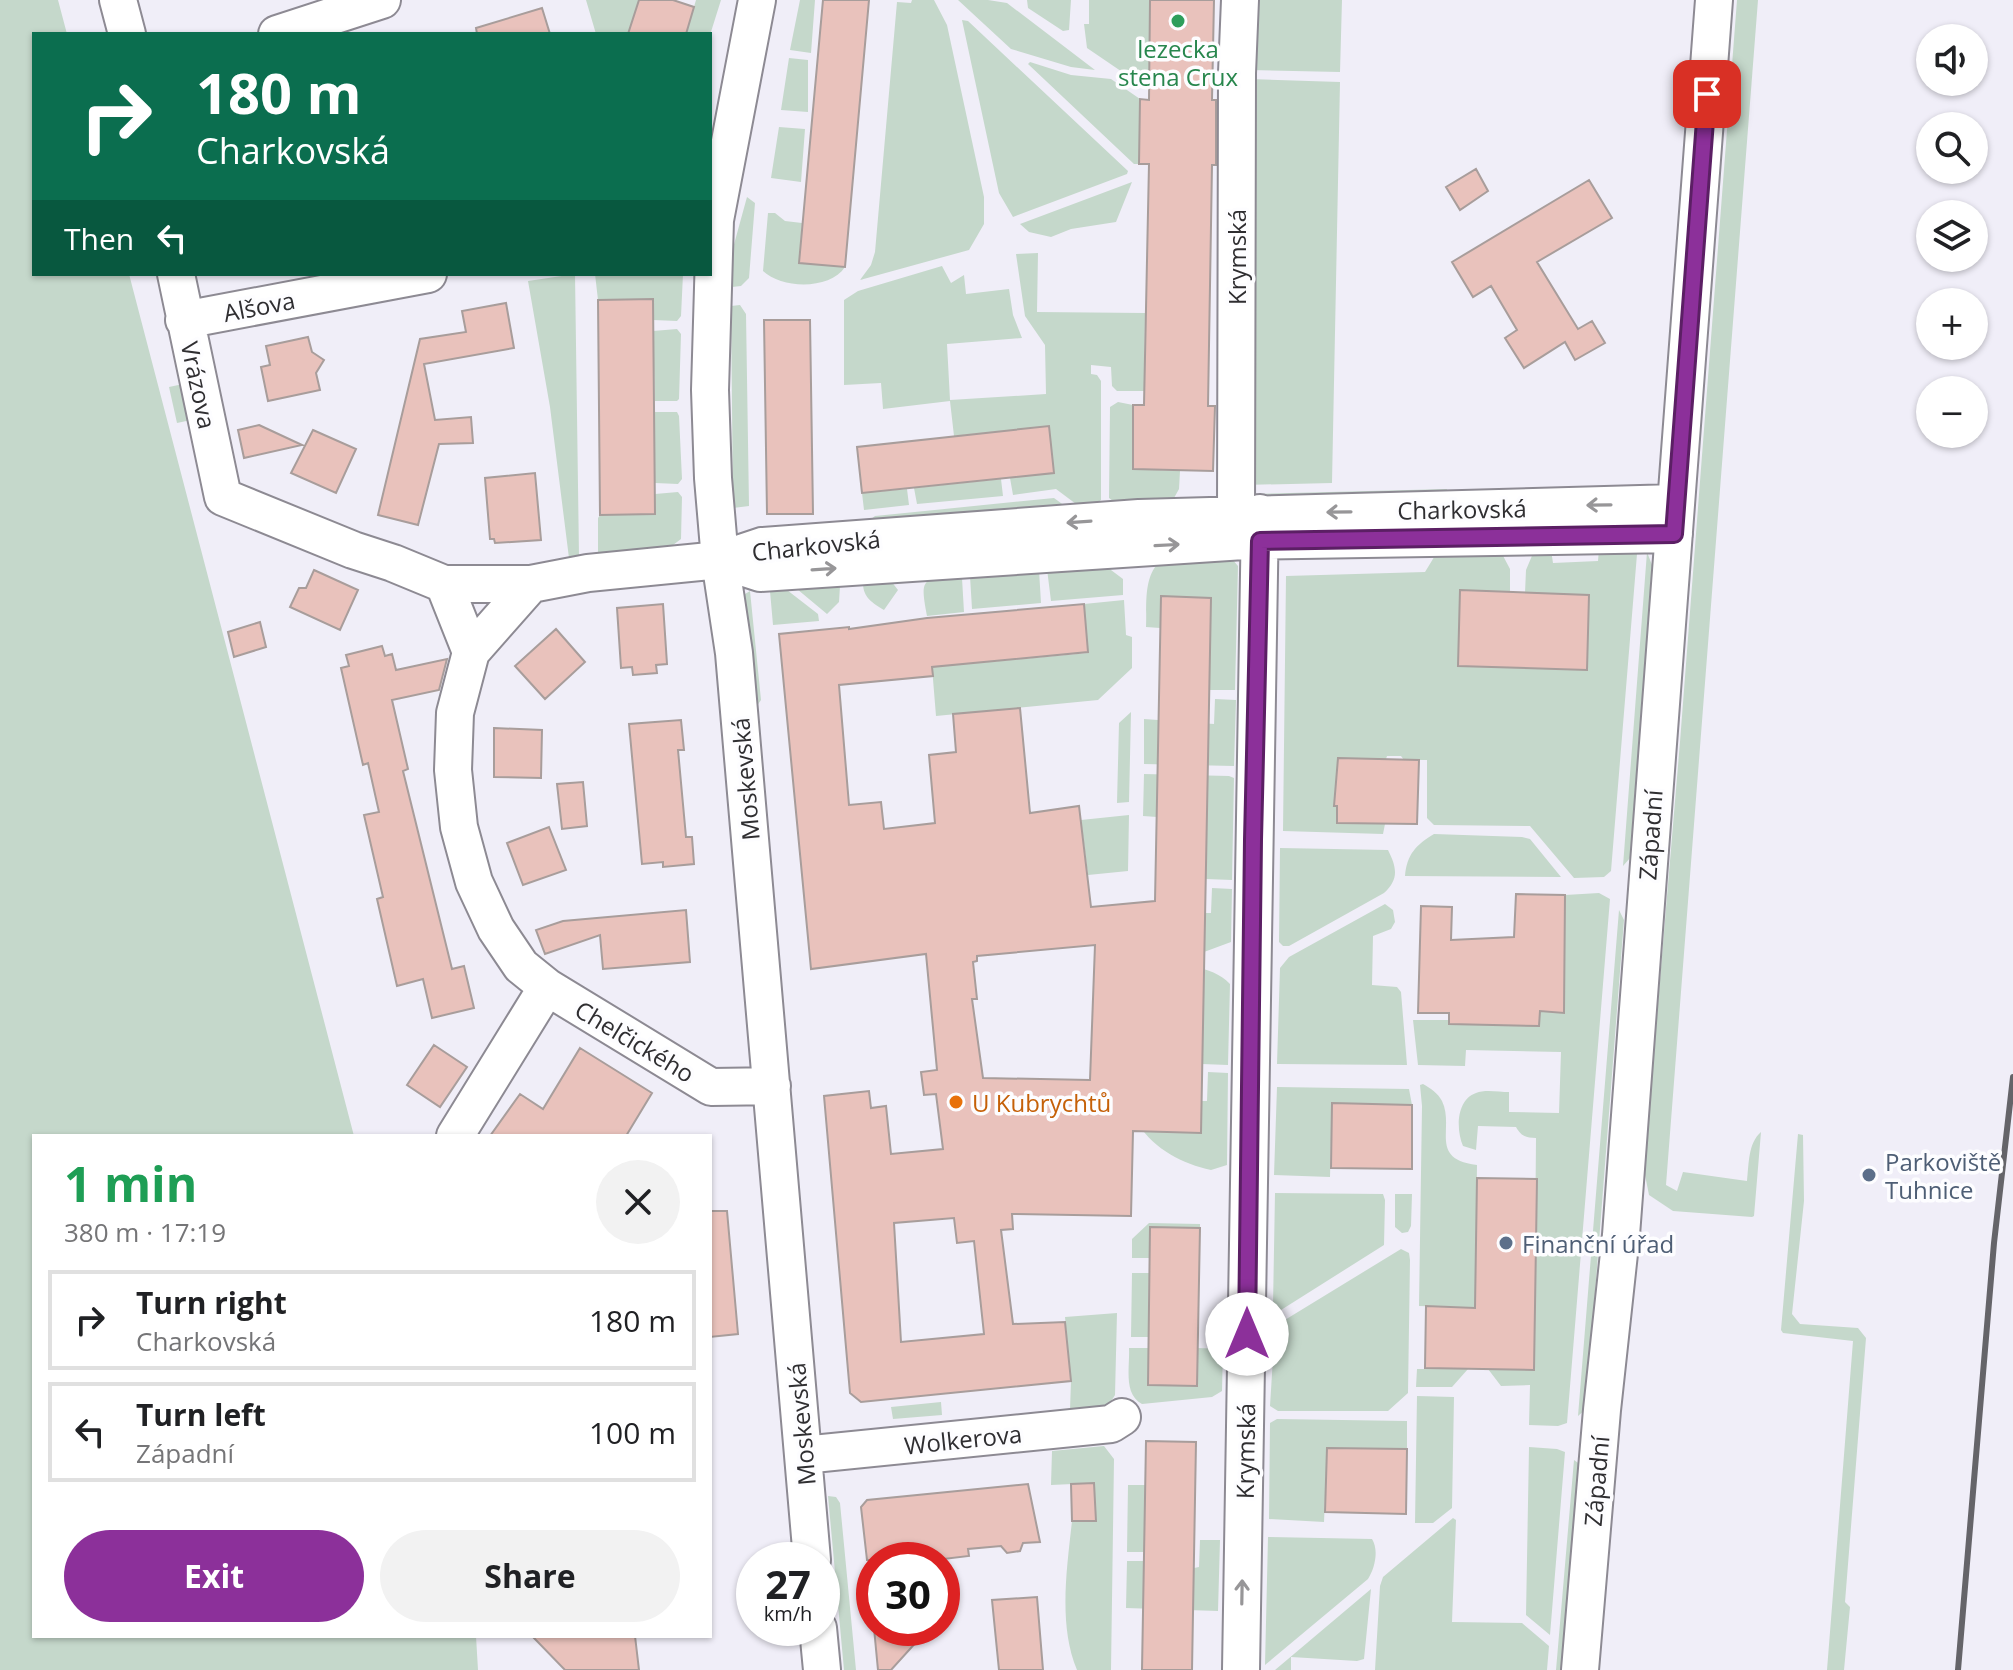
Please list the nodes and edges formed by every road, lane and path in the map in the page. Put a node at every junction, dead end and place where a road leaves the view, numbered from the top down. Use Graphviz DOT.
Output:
graph roads {
  1 [pos="118,0"];
  2 [pos="382,0"];
  3 [pos="757,0"];
  4 [pos="1240,0"];
  5 [pos="1714,0"];
  6 [pos="126,32"];
  7 [pos="283,32"];
  8 [pos="713,220"];
  9 [pos="176,276"];
  10 [pos="417,276"];
  11 [pos="184,320"];
  12 [pos="1675,519"];
  13 [pos="1252,523"];
  14 [pos="720,560"];
  15 [pos="444,584"];
  16 [pos="531,584"];
  17 [pos="471,652"];
  18 [pos="547,987"];
  19 [pos="772,1086"];
  20 [pos="456,1134"];
  21 [pos="1122,1417"];
  22 [pos="803,1455"];
  23 [pos="810,1542"];
  24 [pos="820,1646"];
  25 [pos="822,1670"];
  26 [pos="1241,1670"];
  27 [pos="1580,1670"];
  1 -- 6 [label="street"];
  2 -- 7 [label="street"];
  3 -- 8 [label="street, Moskevská"];
  4 -- 13 [label="street, Krymská"];
  5 -- 12 [label="street, Západní"];
  8 -- 14 [label="street, Moskevská"];
  9 -- 11 [label="street, Vrázova"];
  10 -- 11 [label="street, Alšova"];
  11 -- 15 [label="street, Vrázova"];
  12 -- 13 [label="street, Charkovská"];
  12 -- 27 [label="street, Západní"];
  13 -- 14 [label="street, Charkovská"];
  26 -- 13 [label="street, Krymská, one-way"];
  14 -- 16 [label="street"];
  14 -- 19 [label="street, Moskevská"];
  15 -- 16 [label="street"];
  15 -- 17 [label="street"];
  16 -- 17 [label="street, Chelčického"];
  17 -- 18 [label="street, Chelčického"];
  18 -- 19 [label="street, Chelčického"];
  18 -- 20 [label="street, Chelčického"];
  19 -- 22 [label="street, Moskevská"];
  21 -- 22 [label="street, Wolkerova"];
  22 -- 23 [label="street, Moskevská"];
  24 -- 25 [label="street"];
}
